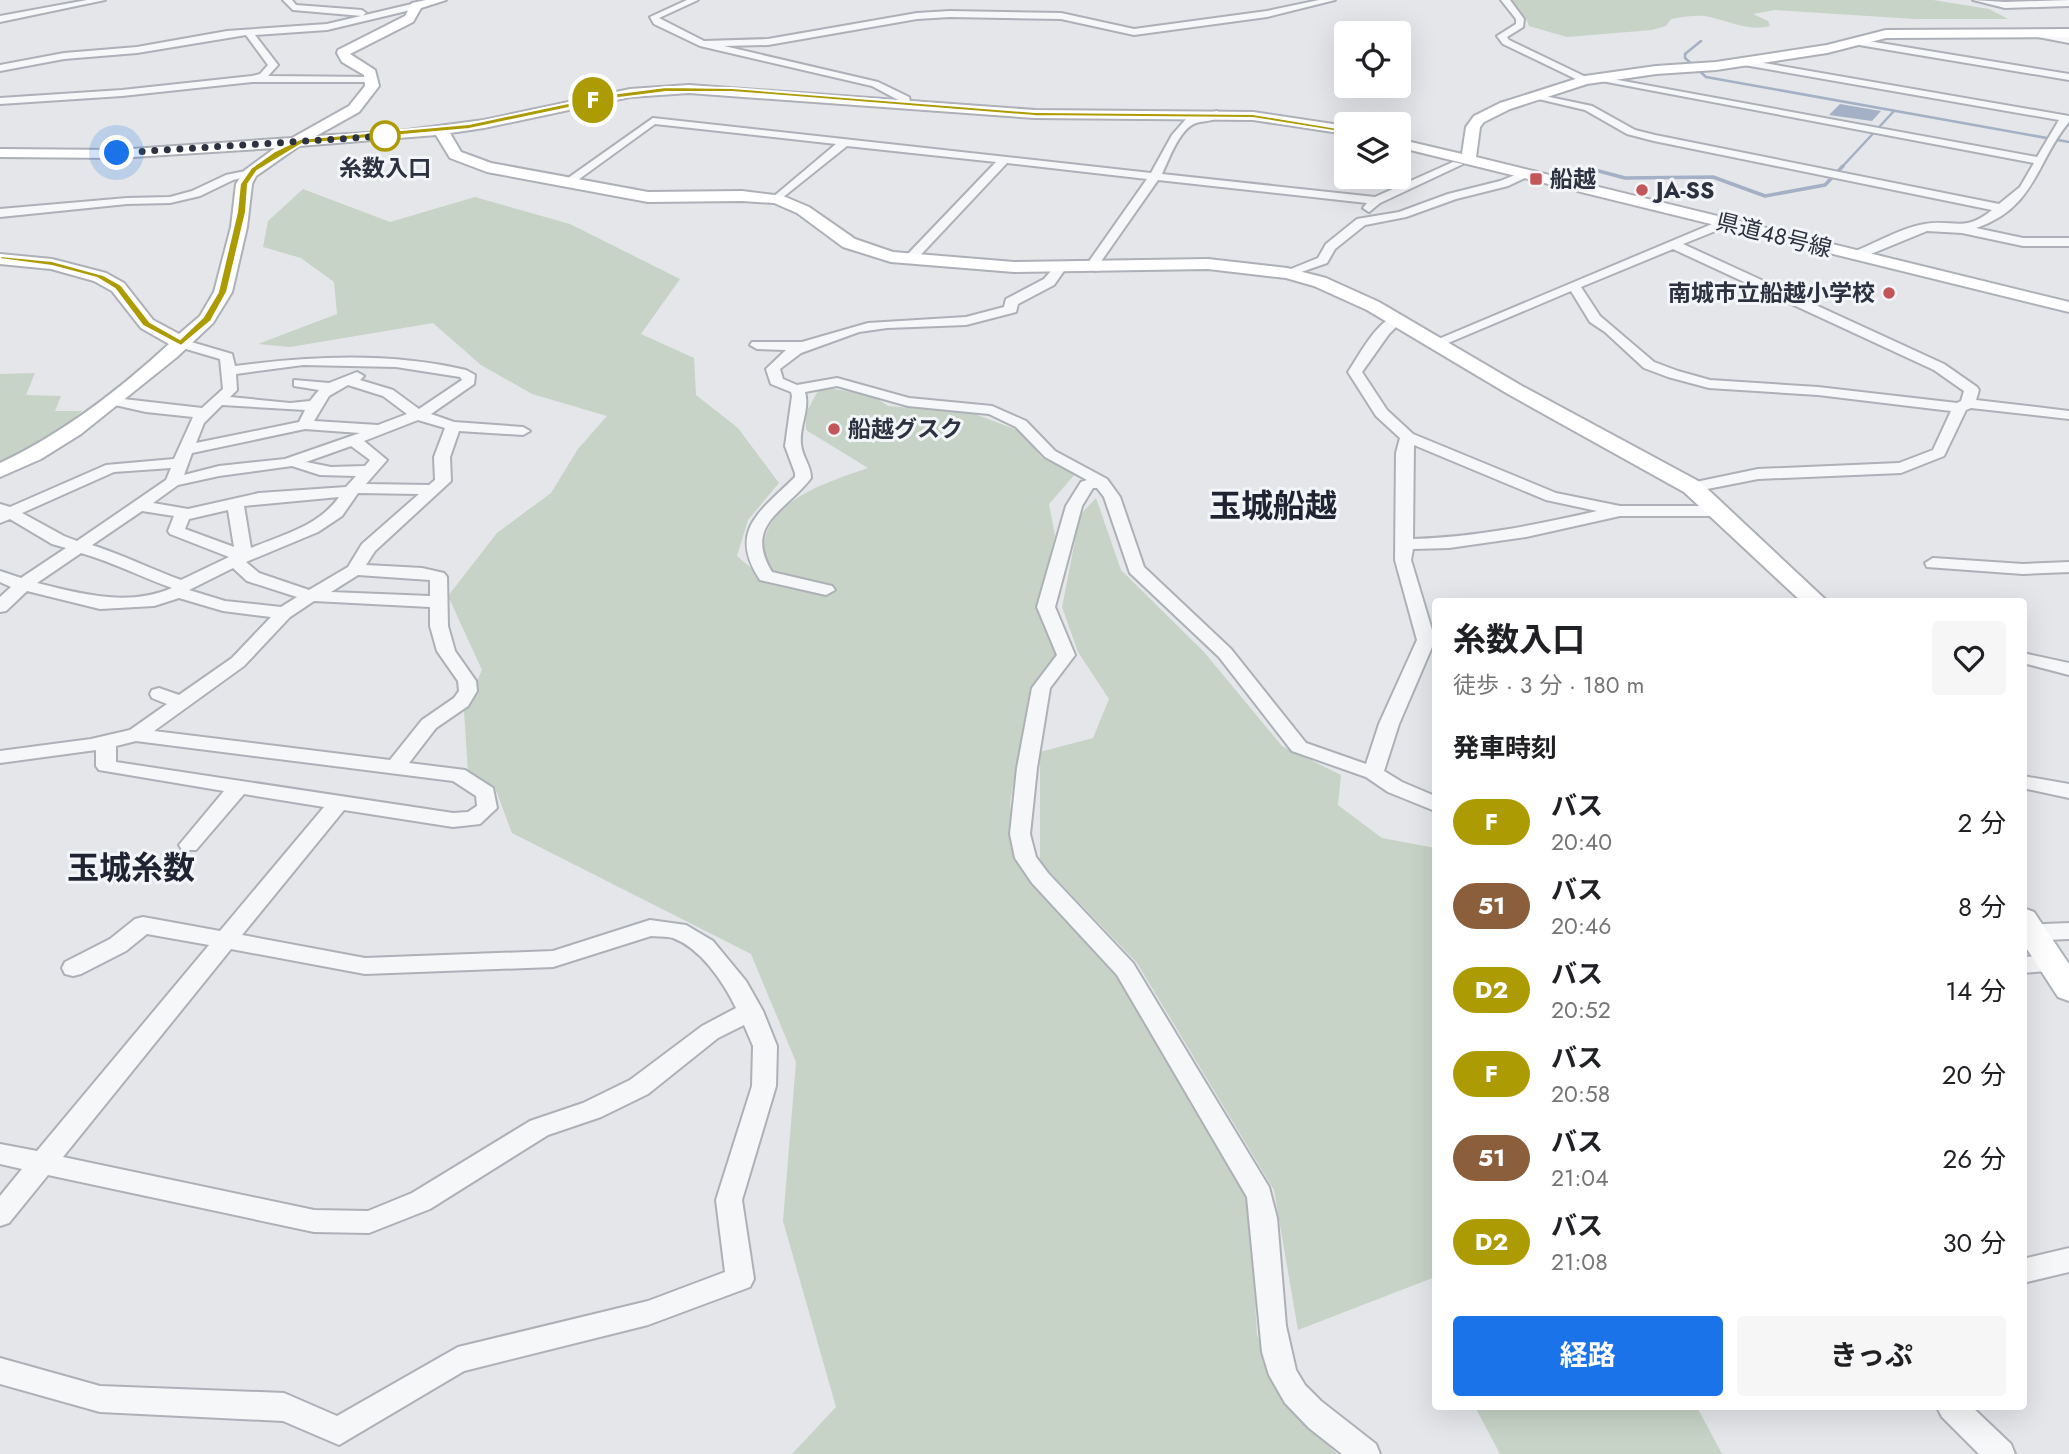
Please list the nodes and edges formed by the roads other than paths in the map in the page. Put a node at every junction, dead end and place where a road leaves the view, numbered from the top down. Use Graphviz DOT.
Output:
graph roads {
  1 [pos="87,0"];
  2 [pos="101,0"];
  3 [pos="287,0"];
  4 [pos="440,0"];
  5 [pos="694,0"];
  6 [pos="1331,0"];
  7 [pos="1505,0"];
  8 [pos="1977,0"];
  9 [pos="414,3"];
  10 [pos="2069,3"];
  11 [pos="69,6"];
  12 [pos="380,14"];
  13 [pos="0,19"];
  14 [pos="249,33"];
  15 [pos="2069,33"];
  16 [pos="2041,35"];
  17 [pos="2069,40"];
  18 [pos="1856,42"];
  19 [pos="703,44"];
  20 [pos="1741,62"];
  21 [pos="0,68"];
  22 [pos="2069,77"];
  23 [pos="252,79"];
  24 [pos="371,79"];
  25 [pos="1590,79"];
  26 [pos="1535,97"];
  27 [pos="0,101"];
  28 [pos="21,101"];
  29 [pos="906,105"];
  30 [pos="6,113"];
  31 [pos="1217,114"];
  32 [pos="2067,119"];
  33 [pos="1334,128"];
  34 [pos="441,130"];
  35 [pos="300,141"];
  36 [pos="844,143"];
  37 [pos="1411,147"];
  38 [pos="0,153"];
  39 [pos="1003,161"];
  40 [pos="2040,161"];
  41 [pos="1462,162"];
  42 [pos="250,173"];
  43 [pos="1525,174"];
  44 [pos="1155,176"];
  45 [pos="567,183"];
  46 [pos="777,199"];
  47 [pos="1376,201"];
  48 [pos="2001,208"];
  49 [pos="0,213"];
  50 [pos="1368,220"];
  51 [pos="1724,223"];
  52 [pos="1962,229"];
  53 [pos="2069,242"];
  54 [pos="1675,245"];
  55 [pos="1857,255"];
  56 [pos="0,259"];
  57 [pos="909,260"];
  58 [pos="1095,267"];
  59 [pos="1060,268"];
  60 [pos="1287,273"];
  61 [pos="1574,286"];
  62 [pos="2069,307"];
  63 [pos="1397,319"];
  64 [pos="1436,342"];
  65 [pos="181,343"];
  66 [pos="757,345"];
  67 [pos="805,346"];
  68 [pos="385,362"];
  69 [pos="230,371"];
  70 [pos="347,380"];
  71 [pos="299,383"];
  72 [pos="327,387"];
  73 [pos="797,389"];
  74 [pos="111,400"];
  75 [pos="221,401"];
  76 [pos="314,405"];
  77 [pos="1964,406"];
  78 [pos="206,413"];
  79 [pos="417,415"];
  80 [pos="2069,415"];
  81 [pos="305,425"];
  82 [pos="453,426"];
  83 [pos="379,430"];
  84 [pos="523,431"];
  85 [pos="1408,437"];
  86 [pos="353,441"];
  87 [pos="183,456"];
  88 [pos="294,461"];
  89 [pos="0,471"];
  90 [pos="371,471"];
  91 [pos="173,482"];
  92 [pos="1101,482"];
  93 [pos="1692,487"];
  94 [pos="352,489"];
  95 [pos="432,490"];
  96 [pos="235,503"];
  97 [pos="138,505"];
  98 [pos="1720,510"];
  99 [pos="1620,511"];
  100 [pos="3,513"];
  101 [pos="183,514"];
  102 [pos="1405,544"];
  103 [pos="78,546"];
  104 [pos="240,559"];
  105 [pos="1933,562"];
  106 [pos="2069,567"];
  107 [pos="355,570"];
  108 [pos="0,576"];
  109 [pos="23,585"];
  110 [pos="181,589"];
  111 [pos="826,590"];
  112 [pos="311,596"];
  113 [pos="1812,598"];
  114 [pos="438,601"];
  115 [pos="0,607"];
  116 [pos="284,613"];
  117 [pos="2027,659"];
  118 [pos="2069,669"];
  119 [pos="159,694"];
  120 [pos="182,703"];
  121 [pos="136,735"];
  122 [pos="106,742"];
  123 [pos="0,757"];
  124 [pos="394,767"];
  125 [pos="1373,773"];
  126 [pos="2027,783"];
  127 [pos="239,787"];
  128 [pos="2069,791"];
  129 [pos="339,802"];
  130 [pos="1432,803"];
  131 [pos="189,845"];
  132 [pos="2027,928"];
  133 [pos="2027,931"];
  134 [pos="2069,931"];
  135 [pos="226,941"];
  136 [pos="2037,964"];
  137 [pos="73,968"];
  138 [pos="2069,989"];
  139 [pos="751,1011"];
  140 [pos="0,1154"];
  141 [pos="42,1163"];
  142 [pos="0,1215"];
  143 [pos="2069,1260"];
  144 [pos="2027,1270"];
  145 [pos="0,1371"];
  146 [pos="1955,1410"];
  147 [pos="1365,1454"];
  148 [pos="2000,1454"];
  1 -- 11 [label="street"];
  2 -- 11 [label="street"];
  3 -- 12 [label="street"];
  4 -- 9 [label="street"];
  5 -- 19 [label="street"];
  6 -- 19 [label="street"];
  7 -- 25 [label="street"];
  8 -- 10 [label="street"];
  9 -- 12 [label="street"];
  9 -- 24 [label="street"];
  11 -- 13 [label="street"];
  12 -- 14 [label="street"];
  14 -- 21 [label="street"];
  14 -- 23 [label="street"];
  15 -- 16 [label="street"];
  16 -- 17 [label="street"];
  16 -- 18 [label="street"];
  18 -- 20 [label="street"];
  18 -- 22 [label="street"];
  19 -- 29 [label="street"];
  20 -- 25 [label="street"];
  20 -- 32 [label="street"];
  23 -- 24 [label="street"];
  23 -- 28 [label="street"];
  24 -- 35 [label="main road"];
  25 -- 26 [label="street"];
  25 -- 40 [label="street"];
  26 -- 41 [label="street"];
  26 -- 48 [label="street"];
  27 -- 28 [label="street"];
  28 -- 30 [label="street"];
  29 -- 31 [label="main road"];
  29 -- 34 [label="main road"];
  31 -- 33 [label="main road"];
  31 -- 44 [label="street"];
  32 -- 40 [label="street"];
  34 -- 35 [label="main road"];
  34 -- 45 [label="street"];
  35 -- 38 [label="street"];
  35 -- 42 [label="street"];
  36 -- 39 [label="street"];
  36 -- 45 [label="street"];
  36 -- 46 [label="street"];
  37 -- 41 [label="street, 県道48号線"];
  39 -- 44 [label="street"];
  39 -- 57 [label="street"];
  40 -- 48 [label="street"];
  41 -- 43 [label="street, 県道48号線"];
  41 -- 47 [label="street"];
  42 -- 49 [label="street"];
  42 -- 65 [label="street"];
  43 -- 50 [label="street"];
  43 -- 51 [label="main road, 県道48号線"];
  44 -- 47 [label="street"];
  44 -- 58 [label="street"];
  45 -- 46 [label="street"];
  46 -- 57 [label="street"];
  47 -- 50 [label="street"];
  48 -- 52 [label="street"];
  50 -- 60 [label="street"];
  51 -- 54 [label="street"];
  51 -- 55 [label="main road, 県道48号線"];
  52 -- 53 [label="street"];
  52 -- 55 [label="street"];
  54 -- 61 [label="street"];
  54 -- 77 [label="street"];
  55 -- 62 [label="main road, 県道48号線"];
  56 -- 65 [label="street"];
  57 -- 59 [label="street"];
  58 -- 59 [label="street"];
  58 -- 60 [label="street"];
  59 -- 67 [label="street"];
  60 -- 63 [label="street"];
  61 -- 64 [label="street"];
  61 -- 77 [label="street"];
  63 -- 64 [label="street"];
  63 -- 85 [label="street"];
  64 -- 93 [label="street"];
  65 -- 69 [label="street"];
  65 -- 74 [label="street"];
  66 -- 67 [label="street"];
  67 -- 73 [label="street"];
  68 -- 69 [label="street"];
  68 -- 70 [label="street"];
  68 -- 79 [label="street"];
  69 -- 75 [label="street"];
  70 -- 72 [label="street"];
  70 -- 79 [label="street"];
  71 -- 72 [label="street"];
  72 -- 76 [label="street"];
  73 -- 92 [label="street"];
  73 -- 111 [label="street"];
  74 -- 78 [label="street"];
  74 -- 89 [label="street"];
  75 -- 76 [label="street"];
  75 -- 78 [label="street"];
  76 -- 81 [label="street"];
  77 -- 80 [label="street"];
  77 -- 93 [label="street"];
  78 -- 87 [label="street"];
  79 -- 82 [label="street"];
  79 -- 83 [label="street"];
  81 -- 83 [label="street"];
  81 -- 87 [label="street"];
  82 -- 84 [label="street"];
  82 -- 95 [label="street"];
  83 -- 86 [label="street"];
  85 -- 99 [label="street"];
  85 -- 102 [label="street"];
  86 -- 88 [label="street"];
  86 -- 90 [label="street"];
  87 -- 91 [label="street"];
  87 -- 100 [label="street"];
  88 -- 90 [label="street"];
  88 -- 91 [label="street"];
  90 -- 94 [label="street"];
  91 -- 97 [label="street"];
  92 -- 125 [label="street"];
  92 -- 147 [label="street"];
  93 -- 98 [label="street"];
  94 -- 95 [label="street"];
  94 -- 96 [label="street"];
  94 -- 104 [label="street"];
  95 -- 107 [label="street"];
  96 -- 101 [label="street"];
  96 -- 104 [label="street"];
  97 -- 101 [label="street"];
  97 -- 103 [label="street"];
  98 -- 99 [label="street"];
  98 -- 113 [label="street"];
  99 -- 102 [label="street"];
  100 -- 103 [label="street"];
  101 -- 104 [label="street"];
  102 -- 125 [label="street"];
  103 -- 109 [label="street"];
  103 -- 110 [label="street"];
  104 -- 110 [label="street"];
  104 -- 112 [label="street"];
  105 -- 106 [label="street"];
  107 -- 112 [label="street"];
  107 -- 114 [label="street"];
  108 -- 109 [label="street"];
  109 -- 110 [label="street"];
  109 -- 115 [label="street"];
  110 -- 116 [label="street"];
  112 -- 114 [label="street"];
  112 -- 116 [label="street"];
  114 -- 124 [label="street"];
  116 -- 120 [label="street"];
  117 -- 118 [label="street"];
  119 -- 120 [label="street"];
  120 -- 121 [label="street"];
  121 -- 122 [label="street"];
  121 -- 124 [label="street"];
  122 -- 123 [label="street"];
  122 -- 127 [label="street"];
  124 -- 129 [label="street"];
  125 -- 130 [label="street"];
  126 -- 128 [label="street"];
  127 -- 129 [label="street"];
  127 -- 131 [label="street"];
  129 -- 135 [label="street"];
  132 -- 134 [label="street"];
  133 -- 136 [label="street"];
  135 -- 137 [label="street"];
  135 -- 139 [label="street"];
  135 -- 141 [label="street"];
  136 -- 138 [label="street"];
  139 -- 141 [label="street"];
  139 -- 145 [label="street"];
  140 -- 141 [label="street"];
  141 -- 142 [label="street"];
  143 -- 144 [label="street"];
  146 -- 148 [label="street"];
}
